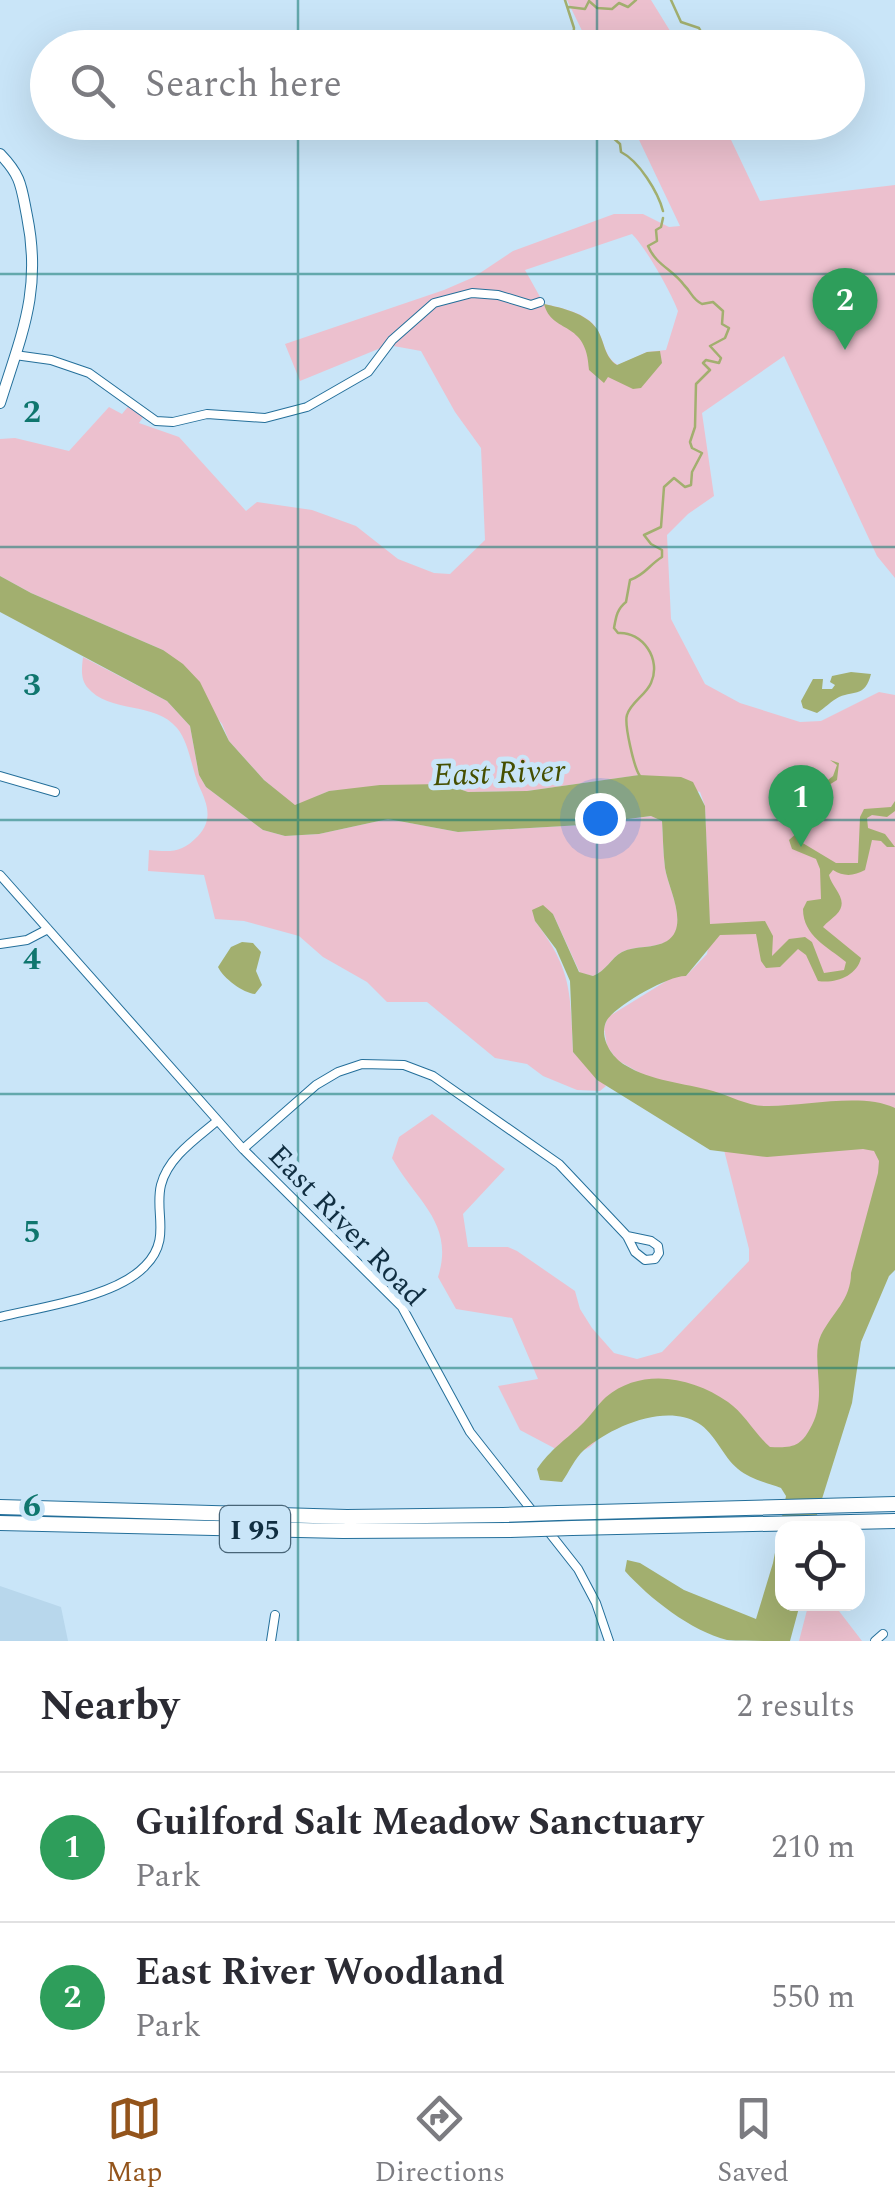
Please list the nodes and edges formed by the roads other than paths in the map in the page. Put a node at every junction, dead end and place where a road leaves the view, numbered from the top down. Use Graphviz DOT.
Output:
graph roads {
  1 [pos="0,154"];
  2 [pos="540,302"];
  3 [pos="15,355"];
  4 [pos="0,403"];
  5 [pos="0,776"];
  6 [pos="55,792"];
  7 [pos="2,881"];
  8 [pos="48,929"];
  9 [pos="0,944"];
  10 [pos="217,1122"];
  11 [pos="242,1149"];
  12 [pos="627,1236"];
  13 [pos="0,1317"];
  14 [pos="895,1504"];
  15 [pos="0,1507"];
  16 [pos="895,1521"];
  17 [pos="0,1522"];
  18 [pos="275,1616"];
  19 [pos="271,1641"];
  20 [pos="609,1641"];
  1 -- 3 [label="street"];
  2 -- 3 [label="street"];
  3 -- 4 [label="street"];
  5 -- 6 [label="street"];
  7 -- 8 [label="street, East River Road"];
  8 -- 9 [label="street"];
  8 -- 10 [label="street, East River Road"];
  10 -- 11 [label="street, East River Road"];
  10 -- 13 [label="street"];
  11 -- 12 [label="street"];
  11 -- 20 [label="street, East River Road"];
  14 -- 15 [label="highway, I 95, bridge"];
  16 -- 17 [label="highway, I 95, bridge"];
  18 -- 19 [label="street"];
}
